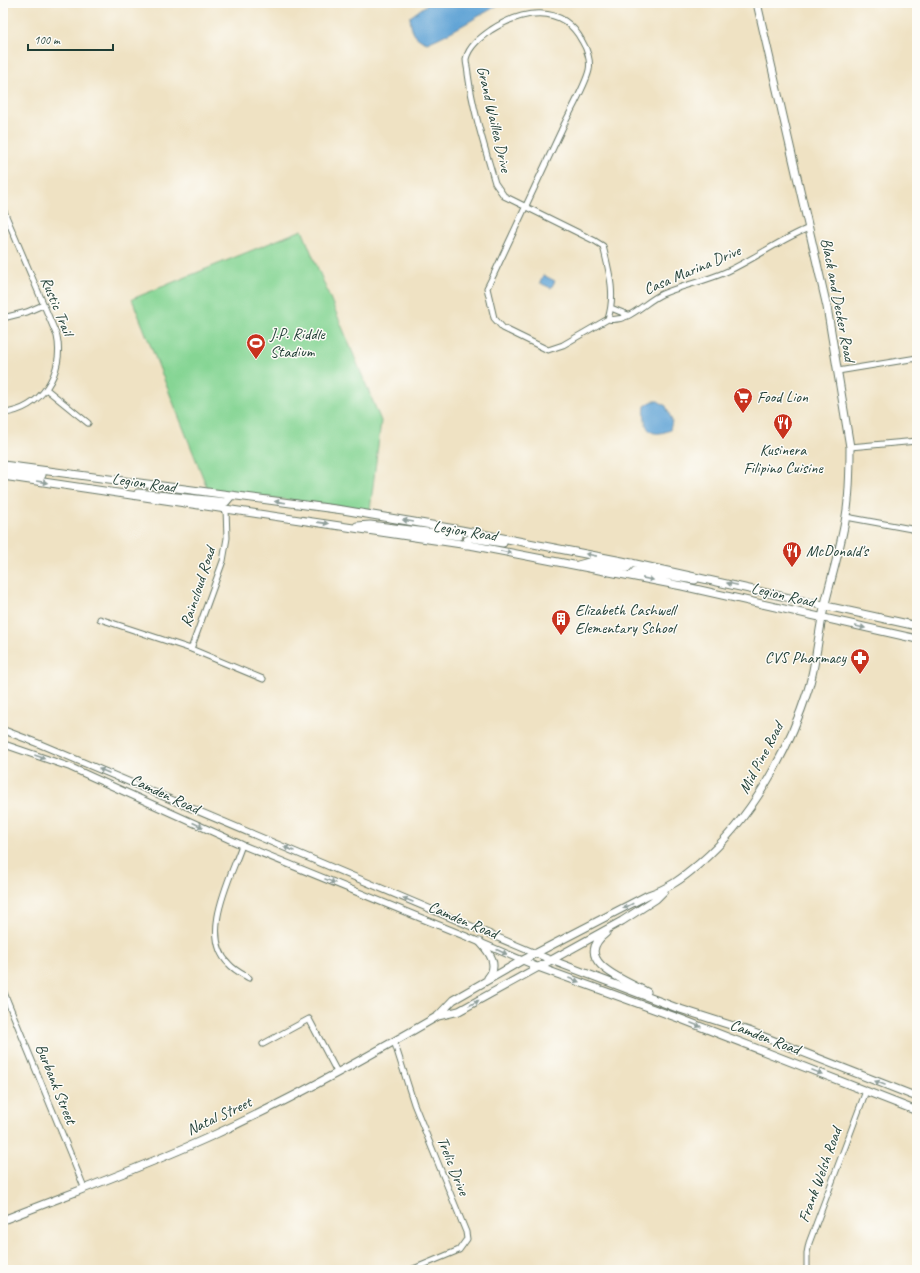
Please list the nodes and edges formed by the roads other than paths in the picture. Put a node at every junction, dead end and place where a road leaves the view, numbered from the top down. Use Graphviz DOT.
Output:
graph roads {
  1 [pos="756,3"];
  2 [pos="526,206"];
  3 [pos="3,210"];
  4 [pos="809,228"];
  5 [pos="43,305"];
  6 [pos="611,308"];
  7 [pos="620,311"];
  8 [pos="628,315"];
  9 [pos="3,318"];
  10 [pos="608,319"];
  11 [pos="616,320"];
  12 [pos="917,358"];
  13 [pos="838,372"];
  14 [pos="46,389"];
  15 [pos="3,413"];
  16 [pos="88,422"];
  17 [pos="917,441"];
  18 [pos="850,447"];
  19 [pos="3,464"];
  20 [pos="3,470"];
  21 [pos="80,475"];
  22 [pos="3,476"];
  23 [pos="132,496"];
  24 [pos="231,496"];
  25 [pos="226,509"];
  26 [pos="846,517"];
  27 [pos="347,527"];
  28 [pos="461,530"];
  29 [pos="917,530"];
  30 [pos="466,545"];
  31 [pos="562,550"];
  32 [pos="632,563"];
  33 [pos="576,566"];
  34 [pos="632,576"];
  35 [pos="716,581"];
  36 [pos="825,605"];
  37 [pos="100,619"];
  38 [pos="822,619"];
  39 [pos="917,626"];
  40 [pos="917,639"];
  41 [pos="191,649"];
  42 [pos="263,679"];
  43 [pos="3,730"];
  44 [pos="3,744"];
  45 [pos="242,845"];
  46 [pos="664,890"];
  47 [pos="622,921"];
  48 [pos="480,942"];
  49 [pos="534,953"];
  50 [pos="551,960"];
  51 [pos="521,961"];
  52 [pos="538,967"];
  53 [pos="249,978"];
  54 [pos="484,982"];
  55 [pos="3,990"];
  56 [pos="677,1008"];
  57 [pos="438,1016"];
  58 [pos="394,1041"];
  59 [pos="263,1044"];
  60 [pos="337,1072"];
  61 [pos="866,1091"];
  62 [pos="917,1097"];
  63 [pos="917,1111"];
  64 [pos="84,1187"];
  65 [pos="3,1220"];
  66 [pos="411,1270"];
  67 [pos="807,1270"];
  1 -- 4 [label="main road, Black and Decker Road"];
  2 -- 2 [label="street, Grand Waillea Drive"];
  2 -- 6 [label="street, Grand Waillea Drive"];
  2 -- 10 [label="street, Grand Waillea Drive"];
  3 -- 5 [label="street, Rustic Trail"];
  4 -- 8 [label="street, Casa Marina Drive"];
  4 -- 13 [label="main road, Black and Decker Road"];
  5 -- 9 [label="street"];
  5 -- 14 [label="street, Rustic Trail"];
  6 -- 7 [label="street"];
  6 -- 10 [label="street"];
  7 -- 8 [label="street"];
  7 -- 11 [label="street"];
  8 -- 11 [label="street, Casa Marina Drive"];
  10 -- 11 [label="street, Casa Marina Drive"];
  12 -- 13 [label="street"];
  13 -- 18 [label="main road, Black and Decker Road"];
  14 -- 15 [label="street, Rustic Trail"];
  14 -- 16 [label="street"];
  17 -- 18 [label="street"];
  18 -- 26 [label="main road, Black and Decker Road"];
  19 -- 21 [label="main road, Legion Road"];
  20 -- 21 [label="main road"];
  21 -- 24 [label="main road, Legion Road"];
  22 -- 23 [label="main road, Legion Road, one-way"];
  23 -- 24 [label="main road"];
  23 -- 25 [label="main road, Legion Road"];
  28 -- 24 [label="main road, Legion Road, one-way"];
  25 -- 27 [label="main road, Legion Road, one-way"];
  25 -- 41 [label="street, Raincloud Road"];
  26 -- 29 [label="street"];
  26 -- 36 [label="main road, Black and Decker Road"];
  27 -- 28 [label="main road"];
  27 -- 30 [label="main road, Legion Road"];
  28 -- 31 [label="main road, Legion Road"];
  30 -- 31 [label="main road"];
  30 -- 33 [label="main road, Legion Road, one-way"];
  32 -- 31 [label="main road, Legion Road, one-way"];
  32 -- 33 [label="main road"];
  32 -- 35 [label="main road, Legion Road"];
  33 -- 34 [label="main road, Legion Road"];
  34 -- 35 [label="main road"];
  34 -- 38 [label="main road, Legion Road, one-way"];
  36 -- 35 [label="main road, Legion Road, one-way"];
  36 -- 38 [label="main road, Mid Pine Road"];
  36 -- 39 [label="main road, Legion Road"];
  37 -- 41 [label="street, Raincloud Road"];
  38 -- 40 [label="main road, Legion Road, one-way"];
  38 -- 46 [label="main road, Mid Pine Road"];
  41 -- 42 [label="street, Raincloud Road"];
  49 -- 43 [label="street, Camden Road, one-way"];
  44 -- 45 [label="street, Camden Road, one-way"];
  45 -- 48 [label="street, Camden Road, one-way"];
  45 -- 53 [label="street"];
  46 -- 47 [label="main road, Mid Pine Road"];
  46 -- 49 [label="main road, Mid Pine Road, one-way"];
  47 -- 50 [label="main road, Mid Pine Road"];
  47 -- 56 [label="main road"];
  48 -- 51 [label="street, Camden Road, one-way"];
  48 -- 54 [label="main road"];
  49 -- 50 [label="street, Camden Road"];
  49 -- 51 [label="main road, Natal Street"];
  50 -- 52 [label="main road, Natal Street"];
  50 -- 56 [label="main road, Camden Road"];
  51 -- 52 [label="street, Camden Road"];
  51 -- 54 [label="main road, Natal Street"];
  57 -- 52 [label="main road, Natal Street, one-way"];
  52 -- 61 [label="main road, Camden Road, one-way"];
  54 -- 57 [label="main road, Natal Street"];
  55 -- 64 [label="street, Burbank Street"];
  62 -- 56 [label="main road, Camden Road, one-way"];
  57 -- 58 [label="main road, Natal Street"];
  58 -- 60 [label="main road, Natal Street"];
  58 -- 66 [label="street, Trelic Drive"];
  59 -- 60 [label="street"];
  60 -- 64 [label="main road, Natal Street"];
  61 -- 63 [label="main road, Camden Road"];
  61 -- 67 [label="street, Frank Welsh Road"];
  64 -- 65 [label="main road, Natal Street"];
}
